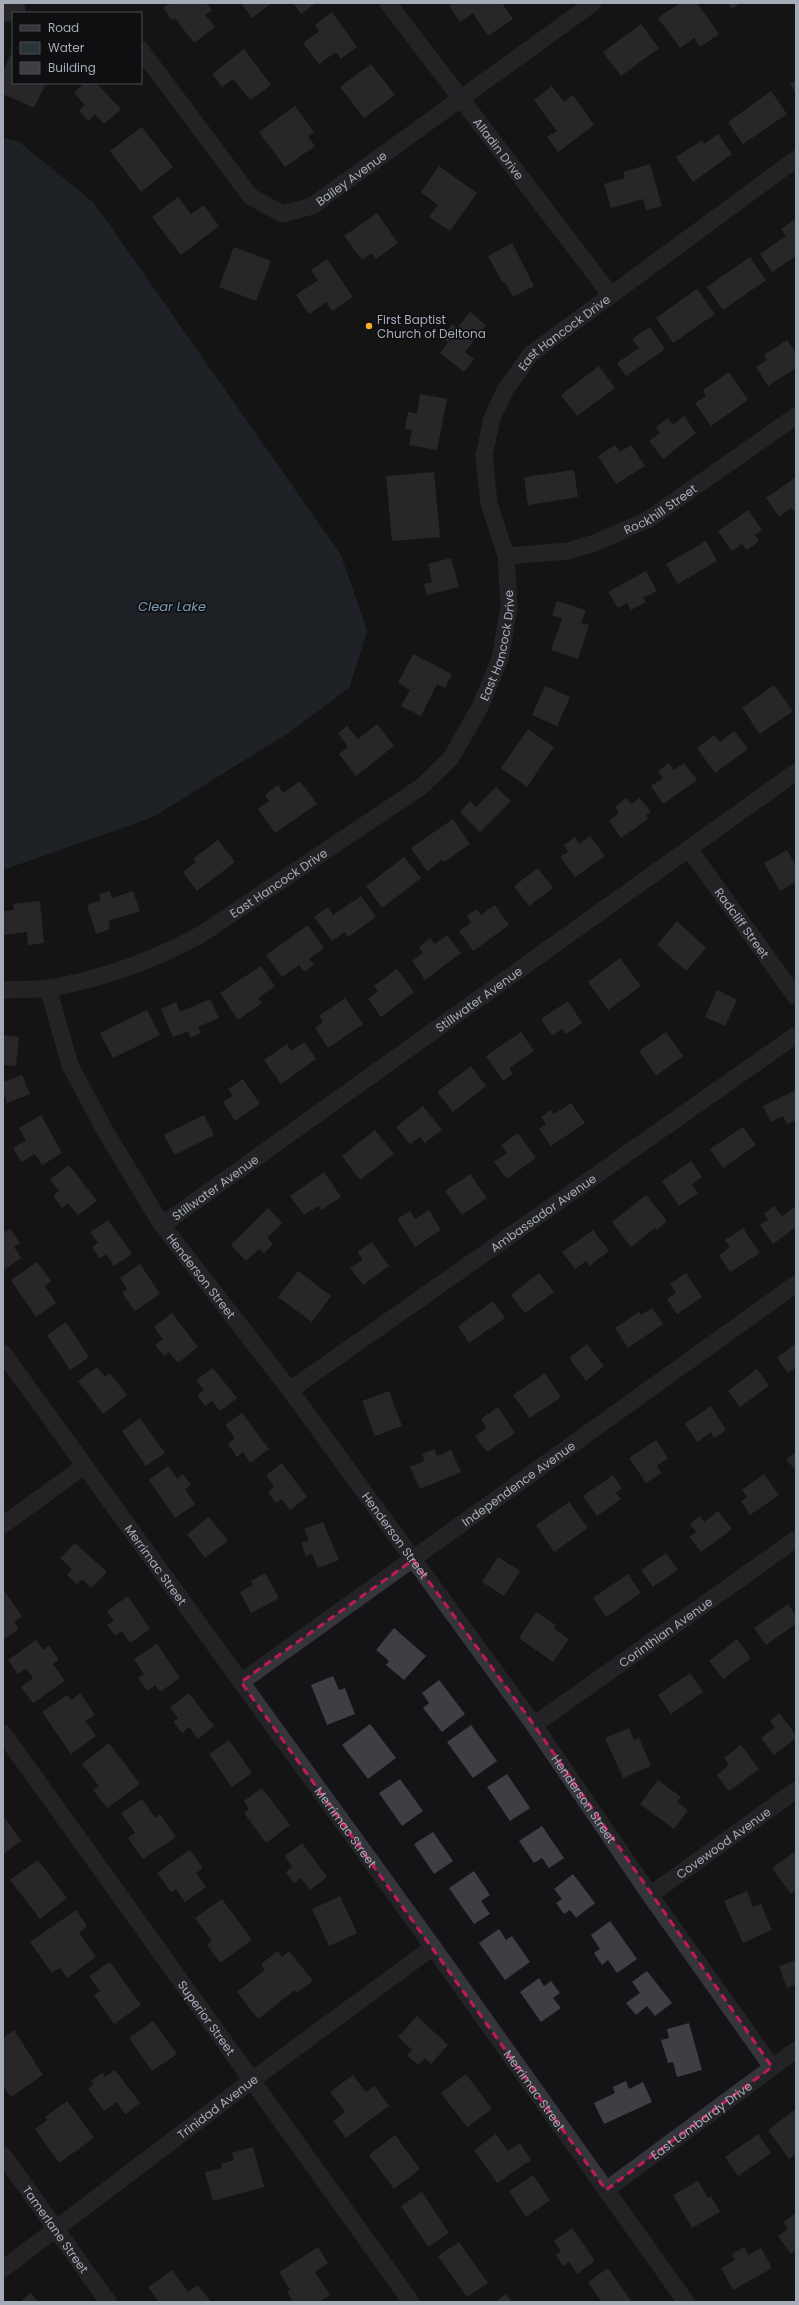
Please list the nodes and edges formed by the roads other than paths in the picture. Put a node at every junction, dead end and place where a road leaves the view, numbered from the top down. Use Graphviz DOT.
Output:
graph roads {
  1 [pos="388,3"];
  2 [pos="593,3"];
  3 [pos="142,51"];
  4 [pos="461,98"];
  5 [pos="796,159"];
  6 [pos="610,294"];
  7 [pos="796,416"];
  8 [pos="506,556"];
  9 [pos="796,772"];
  10 [pos="689,849"];
  11 [pos="48,988"];
  12 [pos="3,990"];
  13 [pos="796,997"];
  14 [pos="796,1034"];
  15 [pos="162,1225"];
  16 [pos="796,1284"];
  17 [pos="3,1353"];
  18 [pos="290,1390"];
  19 [pos="84,1466"];
  20 [pos="3,1525"];
  21 [pos="796,1539"];
  22 [pos="413,1560"];
  23 [pos="241,1682"];
  24 [pos="534,1725"];
  25 [pos="3,1733"];
  26 [pos="796,1790"];
  27 [pos="650,1895"];
  28 [pos="434,1947"];
  29 [pos="796,2050"];
  30 [pos="772,2068"];
  31 [pos="252,2080"];
  32 [pos="3,2156"];
  33 [pos="606,2190"];
  34 [pos="56,2229"];
  35 [pos="3,2269"];
  36 [pos="108,2302"];
  37 [pos="411,2302"];
  38 [pos="686,2302"];
  1 -- 4 [label="street, Alladin Drive"];
  2 -- 4 [label="street, Bailey Avenue"];
  3 -- 4 [label="street, Bailey Avenue"];
  4 -- 6 [label="street, Alladin Drive"];
  5 -- 6 [label="street, East Hancock Drive"];
  6 -- 8 [label="street, East Hancock Drive"];
  7 -- 8 [label="street, Rockhill Street"];
  8 -- 11 [label="street, East Hancock Drive"];
  9 -- 10 [label="street, Stillwater Avenue"];
  10 -- 13 [label="street, Radcliff Street"];
  10 -- 15 [label="street, Stillwater Avenue"];
  11 -- 12 [label="street, East Hancock Drive"];
  11 -- 15 [label="street, Henderson Street"];
  14 -- 18 [label="street, Ambassador Avenue"];
  15 -- 18 [label="street, Henderson Street"];
  16 -- 22 [label="street, Independence Avenue"];
  17 -- 19 [label="street, Merrimac Street"];
  18 -- 22 [label="street, Henderson Street"];
  19 -- 20 [label="street"];
  19 -- 23 [label="street, Merrimac Street"];
  21 -- 24 [label="street, Corinthian Avenue"];
  22 -- 23 [label="street, Independence Avenue"];
  22 -- 24 [label="street, Henderson Street"];
  23 -- 28 [label="street, Merrimac Street"];
  24 -- 27 [label="street, Henderson Street"];
  25 -- 31 [label="street, Superior Street"];
  26 -- 27 [label="street, Covewood Avenue"];
  27 -- 30 [label="street, Henderson Street"];
  28 -- 31 [label="street, Trinidad Avenue"];
  28 -- 33 [label="street, Merrimac Street"];
  29 -- 30 [label="street, East Lombardy Drive"];
  30 -- 33 [label="street, East Lombardy Drive"];
  31 -- 34 [label="street, Trinidad Avenue"];
  31 -- 37 [label="street, Superior Street"];
  32 -- 34 [label="street, Tamerlane Street"];
  33 -- 38 [label="street, Merrimac Street"];
  34 -- 35 [label="street, Trinidad Avenue"];
  34 -- 36 [label="street, Tamerlane Street"];
}
